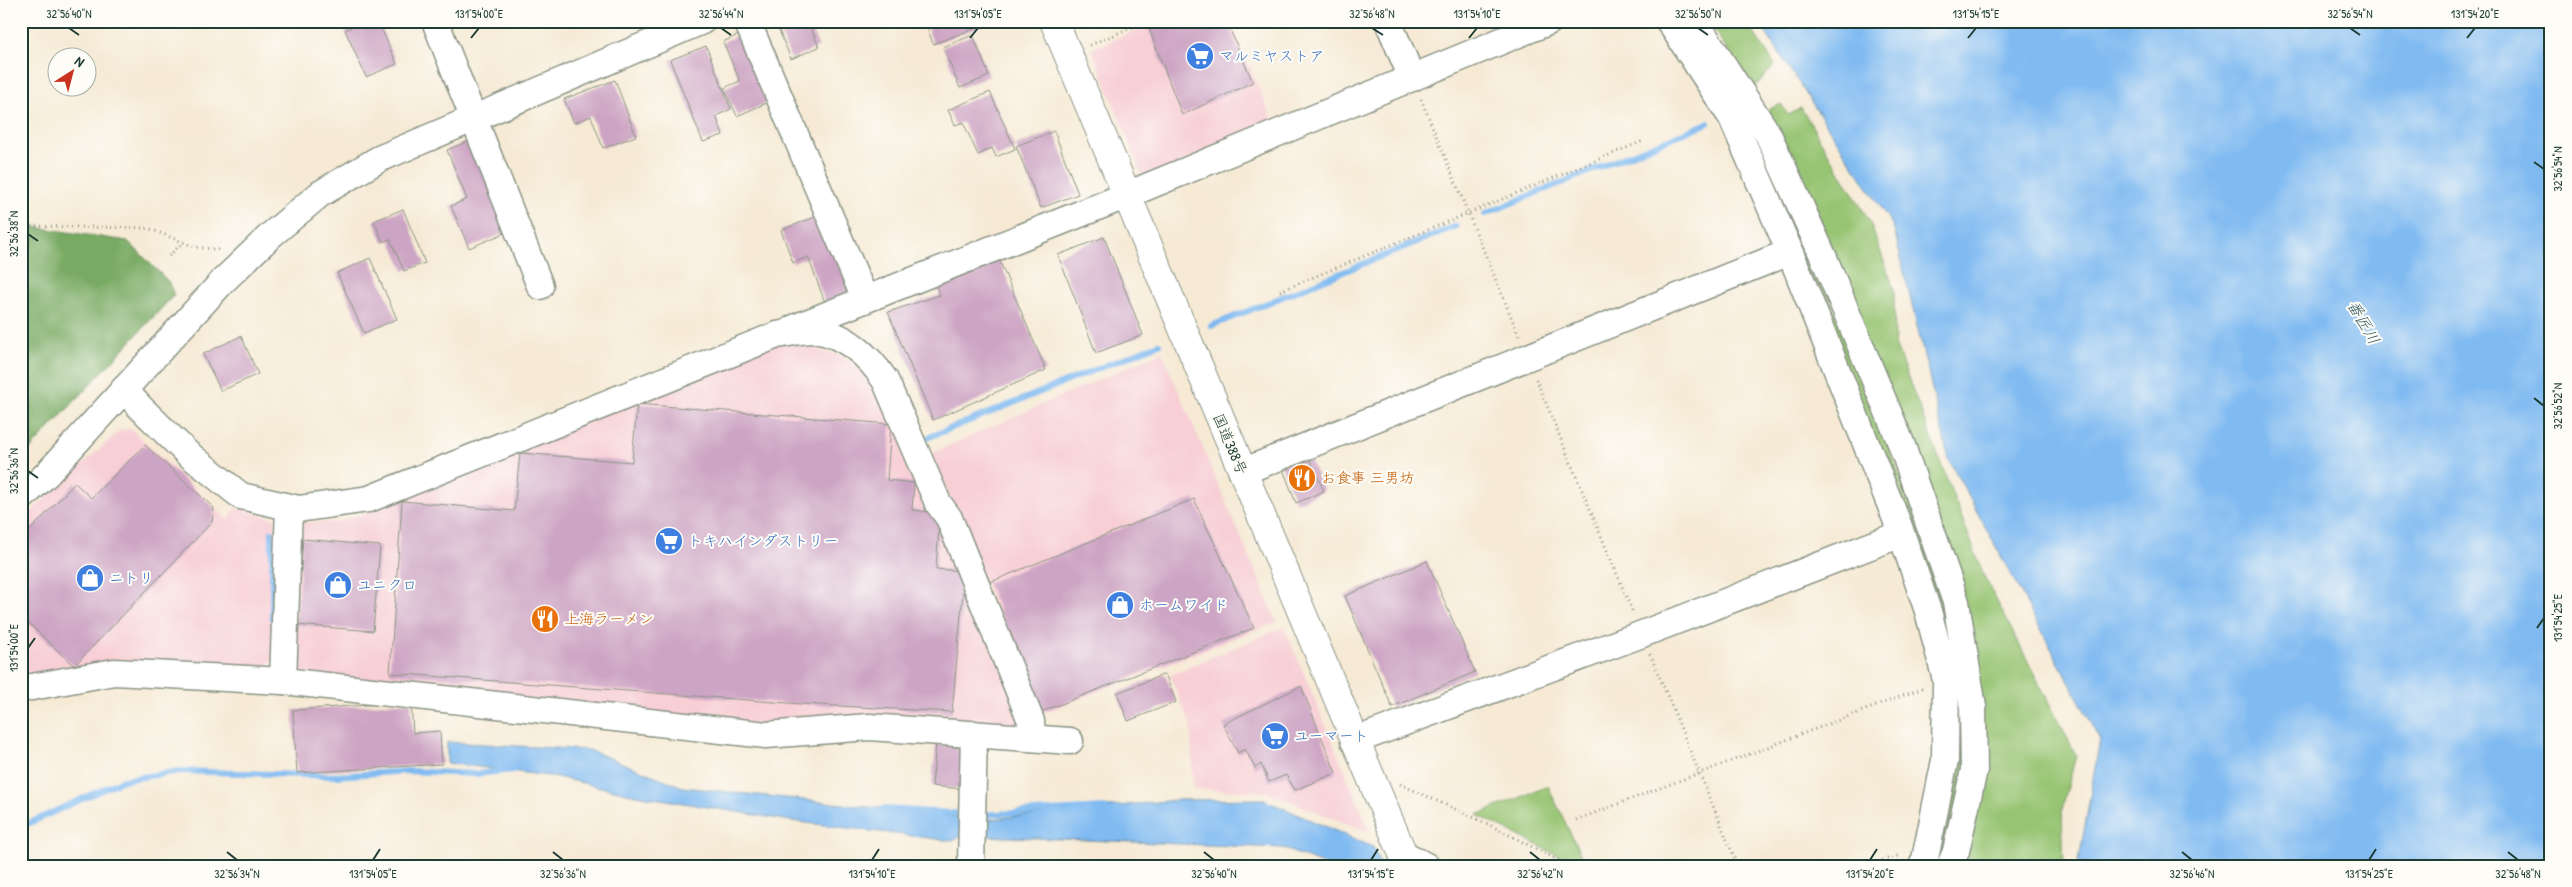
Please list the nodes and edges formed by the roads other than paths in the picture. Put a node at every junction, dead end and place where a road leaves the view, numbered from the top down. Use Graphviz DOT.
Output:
graph roads {
  1 [pos="435,21"];
  2 [pos="702,21"];
  3 [pos="747,21"];
  4 [pos="1054,21"];
  5 [pos="1388,21"];
  6 [pos="1550,21"];
  7 [pos="1669,21"];
  8 [pos="1695,21"];
  9 [pos="1412,78"];
  10 [pos="472,118"];
  11 [pos="1126,196"];
  12 [pos="1790,252"];
  13 [pos="540,286"];
  14 [pos="866,300"];
  15 [pos="777,335"];
  16 [pos="124,389"];
  17 [pos="1242,472"];
  18 [pos="21,498"];
  19 [pos="289,507"];
  20 [pos="1901,534"];
  21 [pos="283,681"];
  22 [pos="21,688"];
  23 [pos="974,734"];
  24 [pos="1032,738"];
  25 [pos="1070,741"];
  26 [pos="1354,741"];
  27 [pos="1925,857"];
  28 [pos="1405,859"];
  29 [pos="971,866"];
  30 [pos="1426,866"];
  31 [pos="1950,866"];
  1 -- 10 [label="street"];
  2 -- 10 [label="street"];
  3 -- 14 [label="street"];
  4 -- 11 [label="highway, 国道388号"];
  5 -- 9 [label="street"];
  6 -- 9 [label="street"];
  7 -- 12 [label="street"];
  8 -- 31 [label="street"];
  9 -- 11 [label="street"];
  10 -- 13 [label="street"];
  10 -- 16 [label="street"];
  11 -- 14 [label="street"];
  11 -- 17 [label="highway, 国道388号"];
  12 -- 17 [label="street"];
  12 -- 20 [label="street"];
  14 -- 15 [label="street"];
  15 -- 19 [label="street"];
  15 -- 24 [label="street"];
  16 -- 18 [label="street"];
  16 -- 19 [label="street"];
  17 -- 26 [label="highway, 国道388号"];
  19 -- 21 [label="street"];
  20 -- 26 [label="street"];
  20 -- 27 [label="street"];
  21 -- 22 [label="street"];
  21 -- 23 [label="street"];
  23 -- 24 [label="street"];
  23 -- 29 [label="street"];
  24 -- 25 [label="street"];
  26 -- 28 [label="highway, 国道388号"];
  28 -- 30 [label="street"];
}
